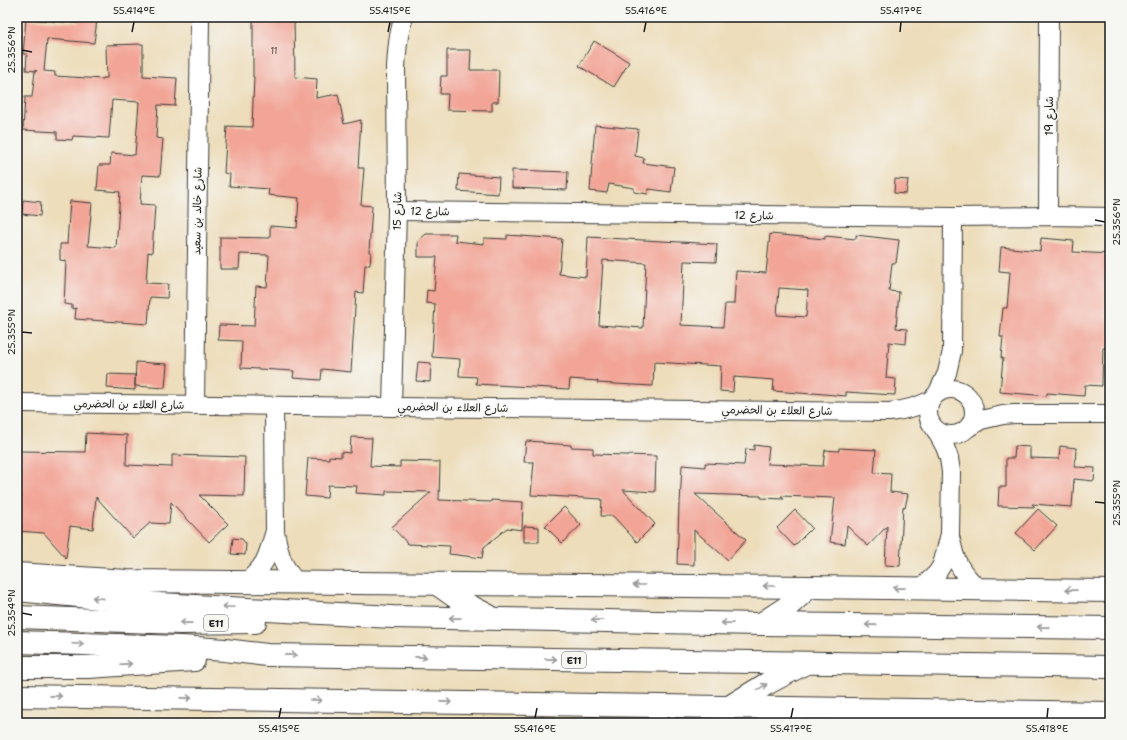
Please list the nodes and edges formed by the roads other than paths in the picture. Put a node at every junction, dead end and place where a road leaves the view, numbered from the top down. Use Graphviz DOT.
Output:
graph roads {
  1 [pos="200,17"];
  2 [pos="404,17"];
  3 [pos="1050,17"];
  4 [pos="397,210"];
  5 [pos="1048,216"];
  6 [pos="953,217"];
  7 [pos="1110,217"];
  8 [pos="952,351"];
  9 [pos="934,396"];
  10 [pos="970,398"];
  11 [pos="17,403"];
  12 [pos="194,405"];
  13 [pos="274,406"];
  14 [pos="392,406"];
  15 [pos="890,412"];
  16 [pos="1014,414"];
  17 [pos="1110,414"];
  18 [pos="935,429"];
  19 [pos="967,429"];
  20 [pos="951,472"];
  21 [pos="275,532"];
  22 [pos="950,534"];
  23 [pos="17,574"];
  24 [pos="245,583"];
  25 [pos="297,583"];
  26 [pos="437,584"];
  27 [pos="809,587"];
  28 [pos="921,588"];
  29 [pos="978,588"];
  30 [pos="17,590"];
  31 [pos="1110,591"];
  32 [pos="17,617"];
  33 [pos="392,617"];
  34 [pos="494,618"];
  35 [pos="761,624"];
  36 [pos="1110,628"];
  37 [pos="17,642"];
  38 [pos="268,655"];
  39 [pos="806,663"];
  40 [pos="17,667"];
  41 [pos="1110,667"];
  42 [pos="17,696"];
  43 [pos="729,707"];
  44 [pos="1110,713"];
  45 [pos="657,714"];
  1 -- 12 [label="street, شارع خالد بن سعيد"];
  2 -- 4 [label="street, شارع 15"];
  3 -- 5 [label="street, شارع 19"];
  4 -- 6 [label="street, شارع 12"];
  4 -- 14 [label="street, شارع 15"];
  5 -- 6 [label="street, شارع 12"];
  5 -- 7 [label="street, شارع 12"];
  6 -- 8 [label="street"];
  8 -- 9 [label="street"];
  8 -- 10 [label="street"];
  9 -- 10 [label="street"];
  9 -- 15 [label="street, شارع العلاء بن الحضرمي"];
  9 -- 18 [label="street"];
  10 -- 16 [label="street"];
  10 -- 19 [label="street"];
  11 -- 12 [label="street, شارع العلاء بن الحضرمي"];
  12 -- 13 [label="street, شارع العلاء بن الحضرمي"];
  13 -- 14 [label="street, شارع العلاء بن الحضرمي"];
  13 -- 21 [label="street"];
  14 -- 15 [label="street, شارع العلاء بن الحضرمي"];
  15 -- 18 [label="street, شارع العلاء بن الحضرمي"];
  16 -- 17 [label="street"];
  16 -- 19 [label="street"];
  18 -- 19 [label="street"];
  18 -- 20 [label="street"];
  19 -- 20 [label="street"];
  20 -- 22 [label="street"];
  21 -- 24 [label="street"];
  21 -- 25 [label="street"];
  22 -- 28 [label="street"];
  22 -- 29 [label="street"];
  23 -- 24 [label="main road"];
  24 -- 25 [label="main road"];
  25 -- 26 [label="main road"];
  27 -- 26 [label="main road, one-way"];
  26 -- 34 [label="main road"];
  28 -- 27 [label="main road, one-way"];
  27 -- 35 [label="main road"];
  28 -- 29 [label="main road"];
  31 -- 29 [label="main road, one-way"];
  33 -- 30 [label="main road, one-way"];
  33 -- 32 [label="main road, E11, one-way"];
  34 -- 33 [label="main road, E11, one-way"];
  35 -- 34 [label="main road, E11, one-way"];
  36 -- 35 [label="main road, E11, one-way"];
  37 -- 38 [label="main road, E11, one-way"];
  38 -- 39 [label="main road, E11, one-way"];
  40 -- 38 [label="main road, one-way"];
  39 -- 41 [label="main road, E11"];
  43 -- 39 [label="main road, one-way"];
  42 -- 45 [label="main road, one-way"];
  43 -- 44 [label="main road"];
  43 -- 45 [label="main road"];
}
